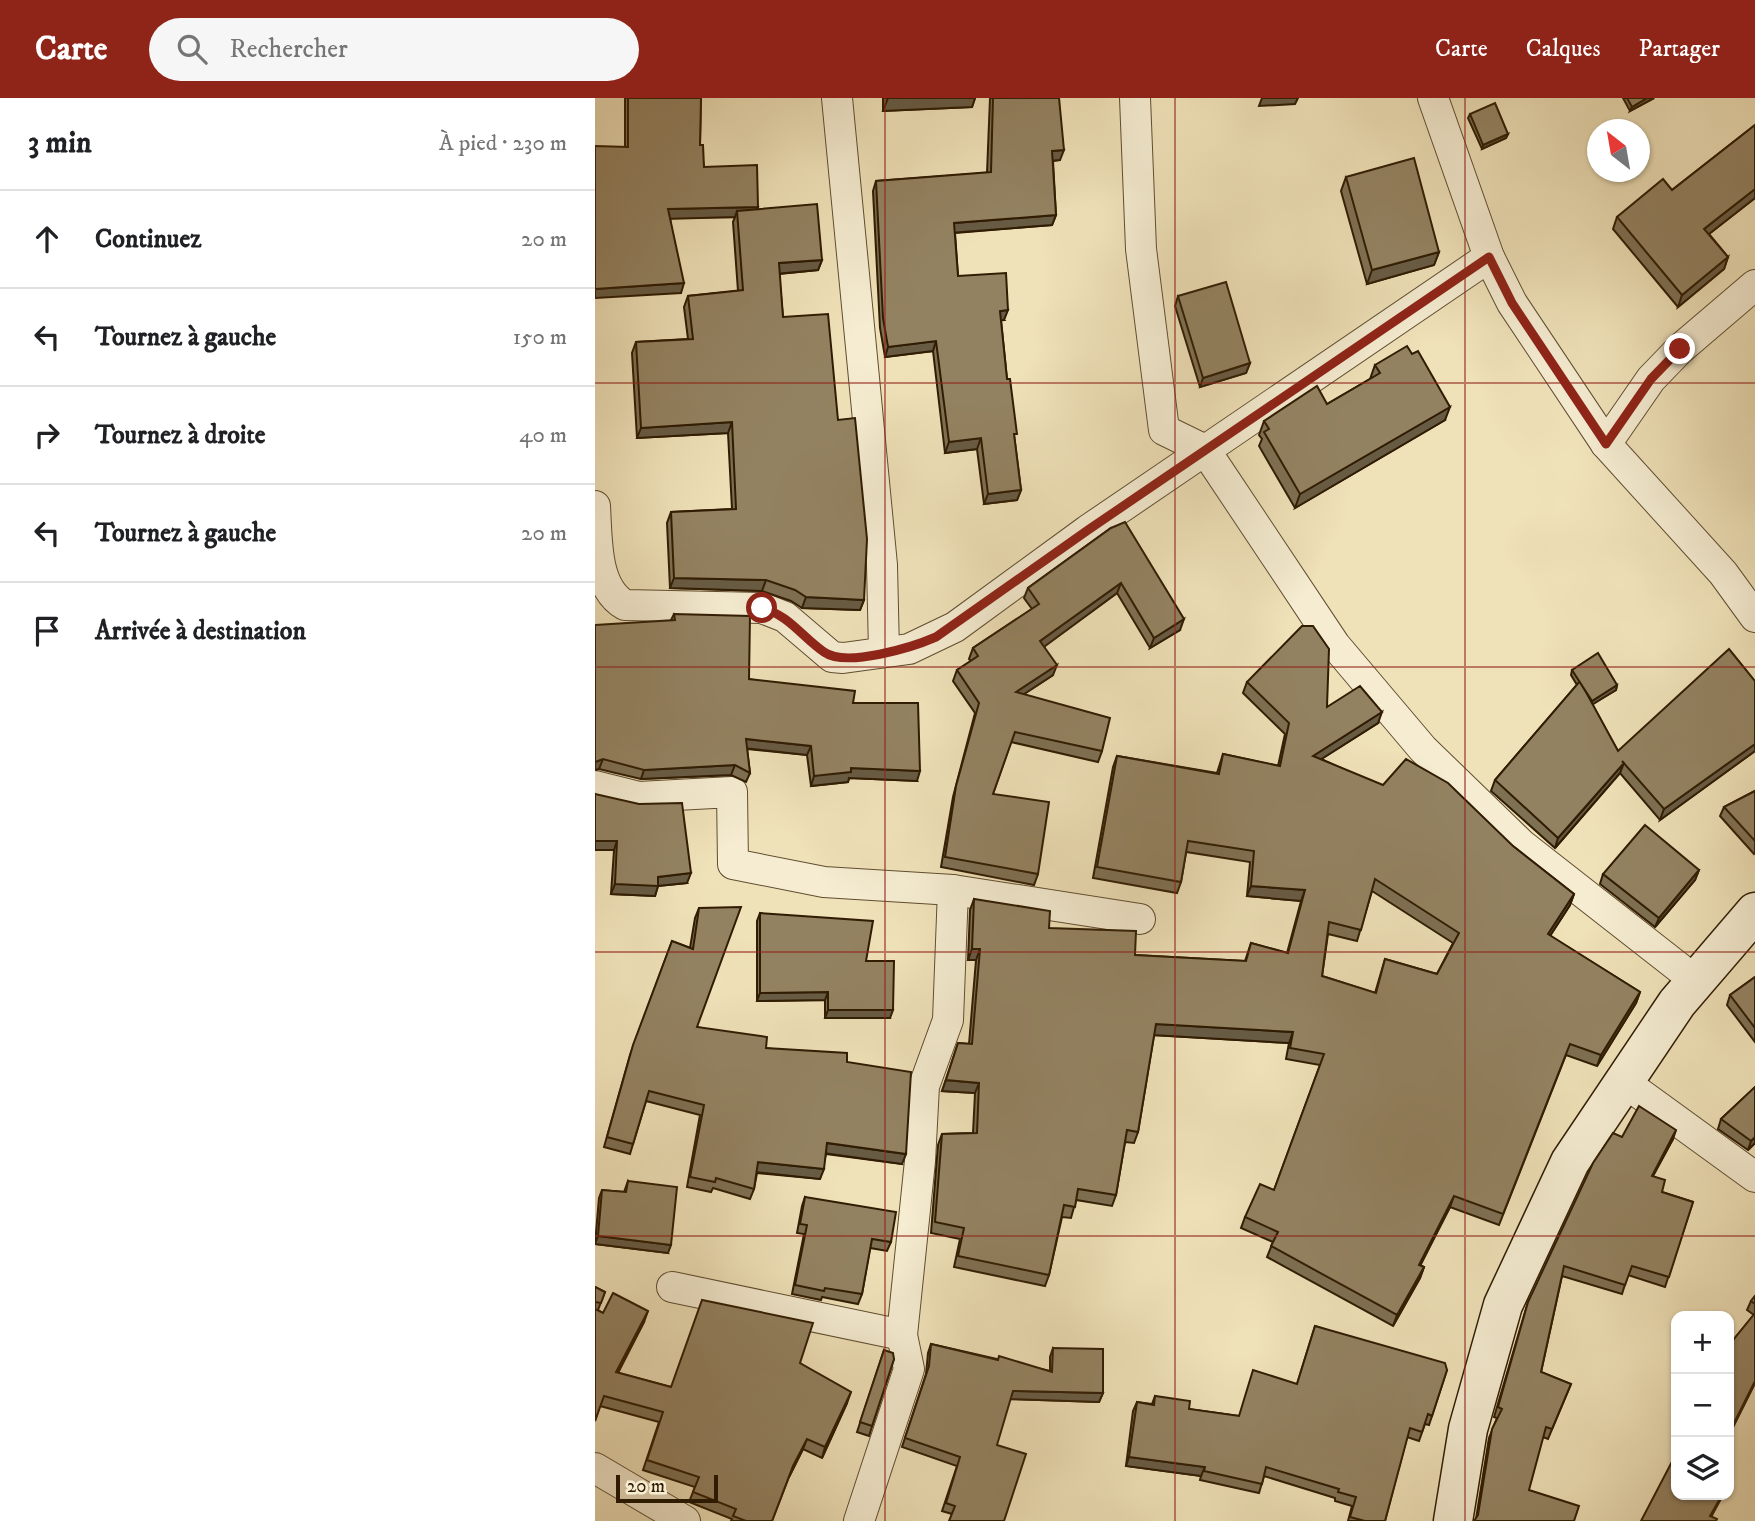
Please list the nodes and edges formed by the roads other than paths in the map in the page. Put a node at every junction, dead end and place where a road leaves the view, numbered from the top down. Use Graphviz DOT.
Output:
graph roads {
  1 [pos="837,98"];
  2 [pos="1135,98"];
  3 [pos="1433,98"];
  4 [pos="1489,257"];
  5 [pos="1755,285"];
  6 [pos="1606,444"];
  7 [pos="1205,450"];
  8 [pos="595,506"];
  9 [pos="603,599"];
  10 [pos="1755,617"];
  11 [pos="884,652"];
  12 [pos="595,786"];
  13 [pos="953,890"];
  14 [pos="1755,912"];
  15 [pos="1140,919"];
  16 [pos="1696,981"];
  17 [pos="1624,1082"];
  18 [pos="1755,1177"];
  19 [pos="672,1287"];
  20 [pos="902,1335"];
  21 [pos="595,1468"];
  22 [pos="685,1521"];
  23 [pos="859,1521"];
  24 [pos="1453,1521"];
  1 -- 11 [label="street"];
  2 -- 7 [label="street"];
  3 -- 4 [label="street"];
  4 -- 6 [label="street"];
  4 -- 7 [label="street"];
  5 -- 6 [label="street"];
  6 -- 10 [label="street"];
  7 -- 11 [label="street"];
  7 -- 16 [label="street"];
  8 -- 9 [label="street"];
  9 -- 11 [label="street"];
  12 -- 13 [label="street"];
  13 -- 15 [label="street"];
  13 -- 20 [label="street"];
  14 -- 16 [label="street"];
  16 -- 17 [label="street"];
  17 -- 18 [label="street"];
  17 -- 24 [label="street"];
  19 -- 20 [label="street"];
  20 -- 23 [label="street"];
  21 -- 22 [label="street"];
}
